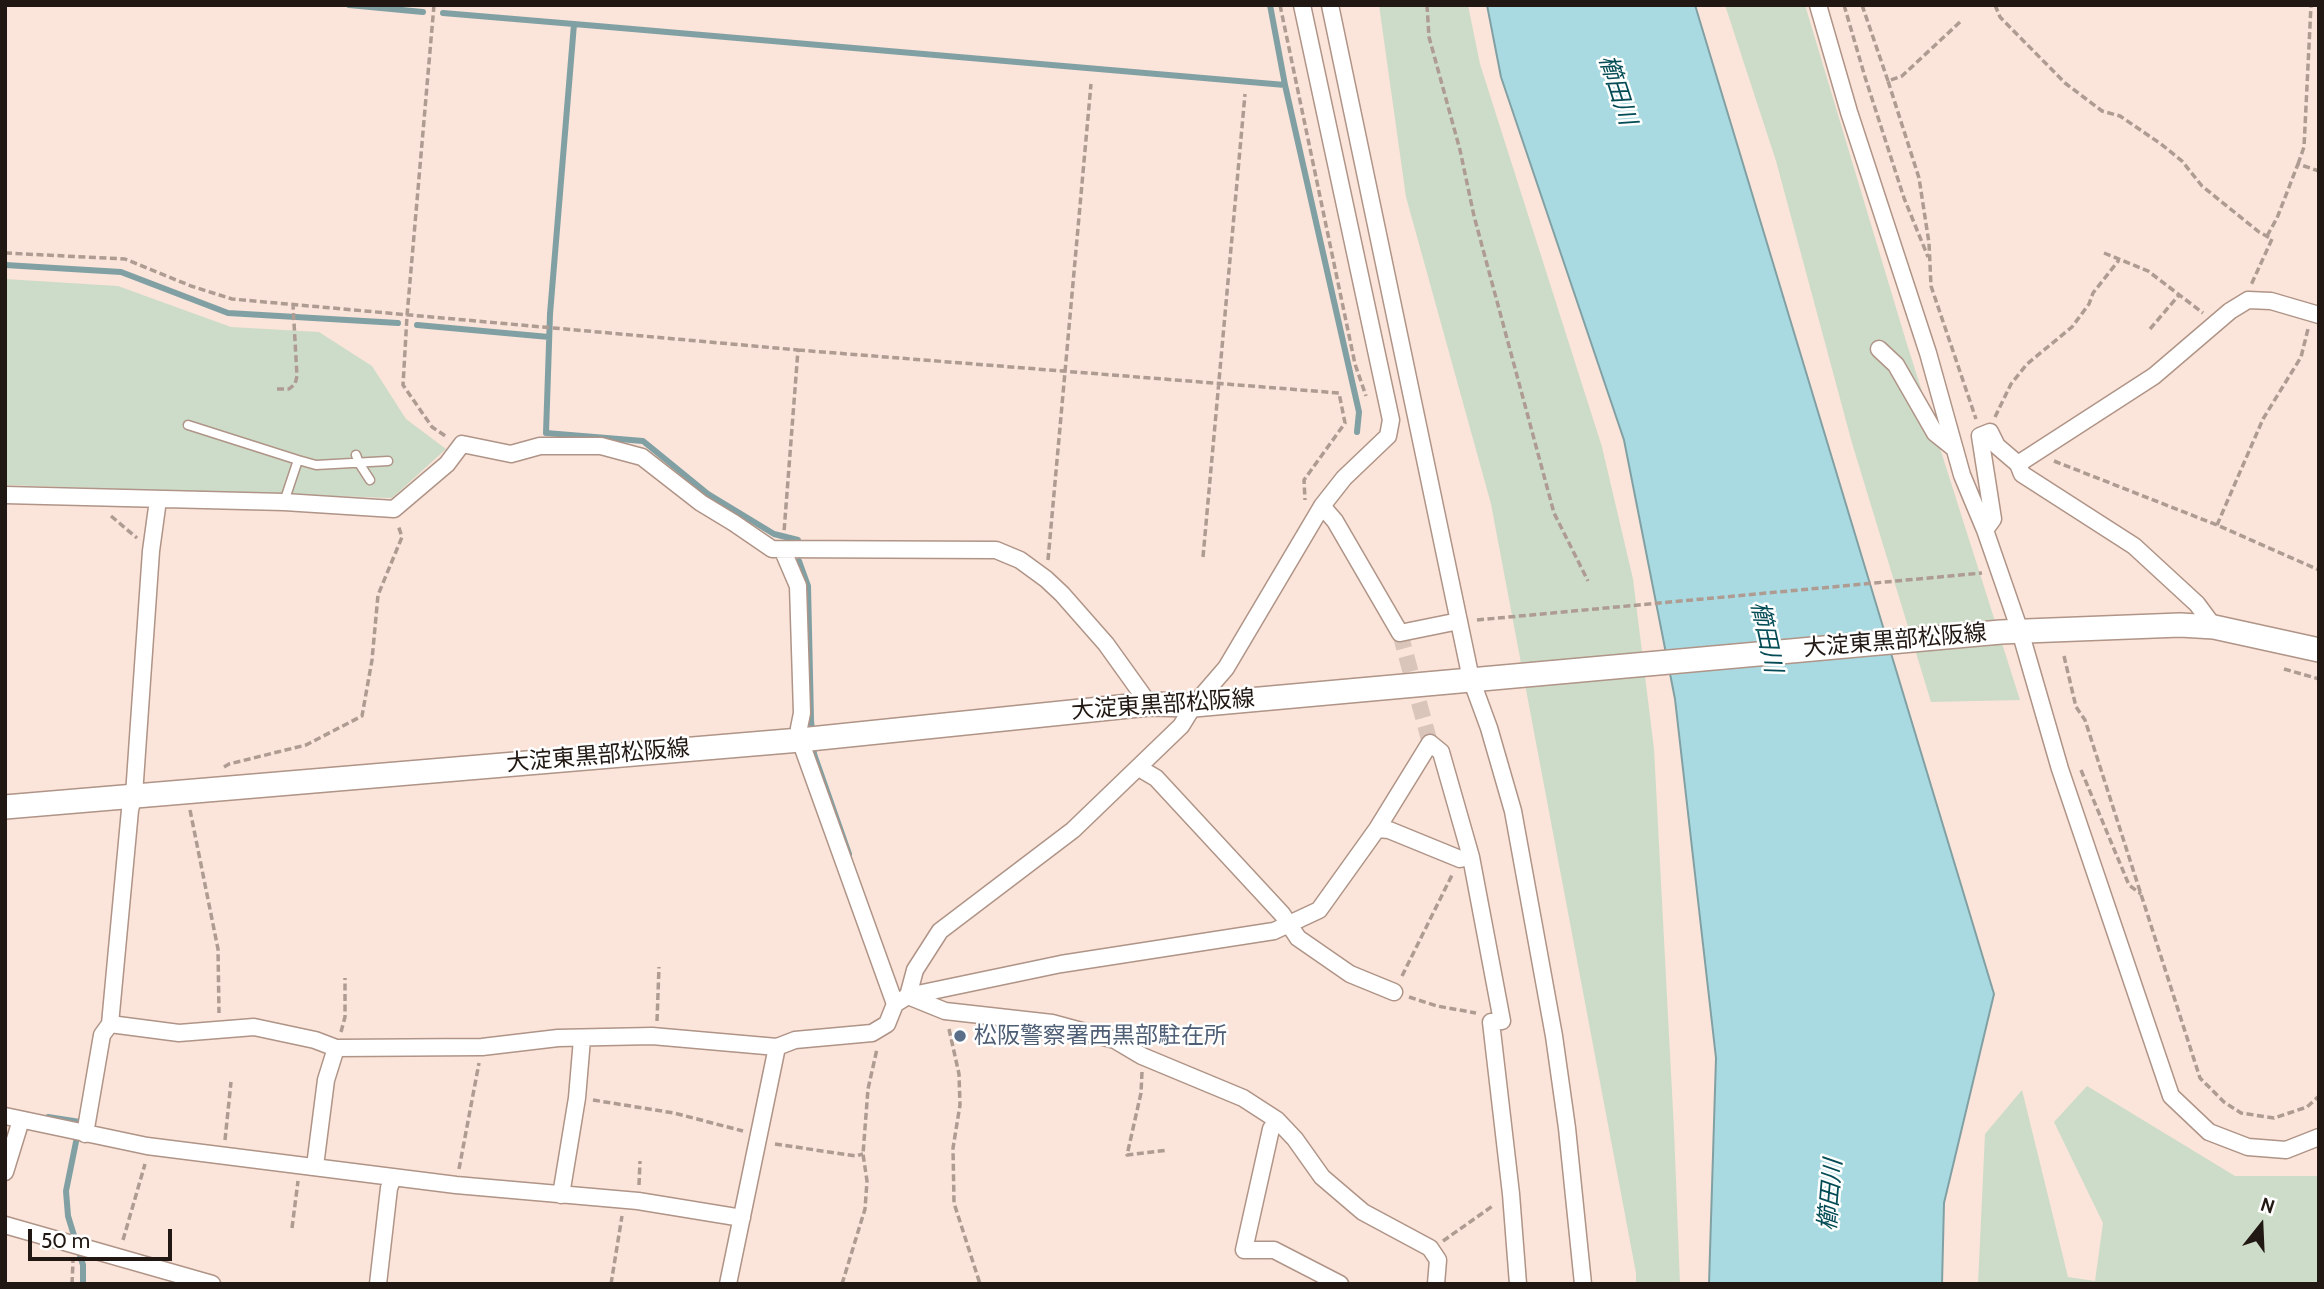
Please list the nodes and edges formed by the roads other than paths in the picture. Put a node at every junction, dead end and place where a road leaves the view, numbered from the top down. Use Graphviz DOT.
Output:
graph roads {
  1 [pos="1302,5"];
  2 [pos="1330,5"];
  3 [pos="1818,5"];
  4 [pos="2316,315"];
  5 [pos="1879,349"];
  6 [pos="188,425"];
  7 [pos="1955,449"];
  8 [pos="358,459"];
  9 [pos="298,460"];
  10 [pos="388,461"];
  11 [pos="2018,464"];
  12 [pos="370,480"];
  13 [pos="5,495"];
  14 [pos="158,500"];
  15 [pos="284,502"];
  16 [pos="1322,506"];
  17 [pos="1984,530"];
  18 [pos="783,551"];
  19 [pos="1465,621"];
  20 [pos="2214,627"];
  21 [pos="2011,631"];
  22 [pos="2319,650"];
  23 [pos="1478,678"];
  24 [pos="1149,704"];
  25 [pos="1194,705"];
  26 [pos="808,739"];
  27 [pos="1139,768"];
  28 [pos="134,795"];
  29 [pos="5,807"];
  30 [pos="1377,829"];
  31 [pos="1465,858"];
  32 [pos="1289,924"];
  33 [pos="1394,992"];
  34 [pos="902,1000"];
  35 [pos="110,1024"];
  36 [pos="582,1039"];
  37 [pos="777,1047"];
  38 [pos="336,1048"];
  39 [pos="13,1118"];
  40 [pos="1277,1120"];
  41 [pos="80,1132"];
  42 [pos="2319,1137"];
  43 [pos="308,1166"];
  44 [pos="5,1172"];
  45 [pos="393,1178"];
  46 [pos="561,1195"];
  47 [pos="742,1218"];
  48 [pos="5,1225"];
  49 [pos="212,1284"];
  50 [pos="378,1284"];
  51 [pos="728,1284"];
  52 [pos="1340,1284"];
  53 [pos="1436,1284"];
  54 [pos="1518,1284"];
  55 [pos="1583,1284"];
  1 -- 16 [label="street"];
  2 -- 19 [label="street"];
  3 -- 7 [label="street"];
  4 -- 11 [label="street"];
  5 -- 7 [label="street"];
  6 -- 9 [label="lane"];
  7 -- 17 [label="street"];
  8 -- 9 [label="lane"];
  8 -- 10 [label="lane"];
  8 -- 12 [label="lane"];
  9 -- 15 [label="lane"];
  11 -- 17 [label="street"];
  11 -- 20 [label="street"];
  13 -- 14 [label="street"];
  14 -- 15 [label="street"];
  14 -- 28 [label="street"];
  15 -- 18 [label="street"];
  16 -- 19 [label="street"];
  16 -- 25 [label="street"];
  17 -- 21 [label="street"];
  18 -- 24 [label="street"];
  18 -- 26 [label="street"];
  19 -- 23 [label="street"];
  20 -- 21 [label="main road, 大淀東黒部松阪線"];
  20 -- 22 [label="main road, 大淀東黒部松阪線"];
  21 -- 23 [label="main road, 大淀東黒部松阪線"];
  21 -- 42 [label="street"];
  23 -- 25 [label="main road, 大淀東黒部松阪線"];
  23 -- 55 [label="street"];
  24 -- 25 [label="main road, 大淀東黒部松阪線"];
  24 -- 26 [label="main road, 大淀東黒部松阪線"];
  25 -- 27 [label="street"];
  26 -- 28 [label="main road, 大淀東黒部松阪線"];
  26 -- 34 [label="street"];
  27 -- 32 [label="street"];
  27 -- 34 [label="street"];
  28 -- 29 [label="main road, 大淀東黒部松阪線"];
  28 -- 35 [label="street"];
  30 -- 31 [label="street"];
  30 -- 31 [label="street"];
  30 -- 32 [label="street"];
  31 -- 54 [label="street"];
  32 -- 33 [label="street"];
  32 -- 34 [label="street"];
  34 -- 37 [label="street"];
  34 -- 40 [label="street"];
  35 -- 38 [label="street"];
  35 -- 41 [label="street"];
  36 -- 37 [label="street"];
  36 -- 38 [label="street"];
  36 -- 46 [label="street"];
  37 -- 47 [label="street"];
  38 -- 43 [label="street"];
  39 -- 41 [label="street"];
  39 -- 44 [label="street"];
  40 -- 52 [label="street"];
  40 -- 53 [label="street"];
  41 -- 43 [label="street"];
  43 -- 45 [label="street"];
  45 -- 46 [label="street"];
  45 -- 50 [label="street"];
  46 -- 47 [label="street"];
  47 -- 51 [label="street"];
  48 -- 49 [label="street"];
}
